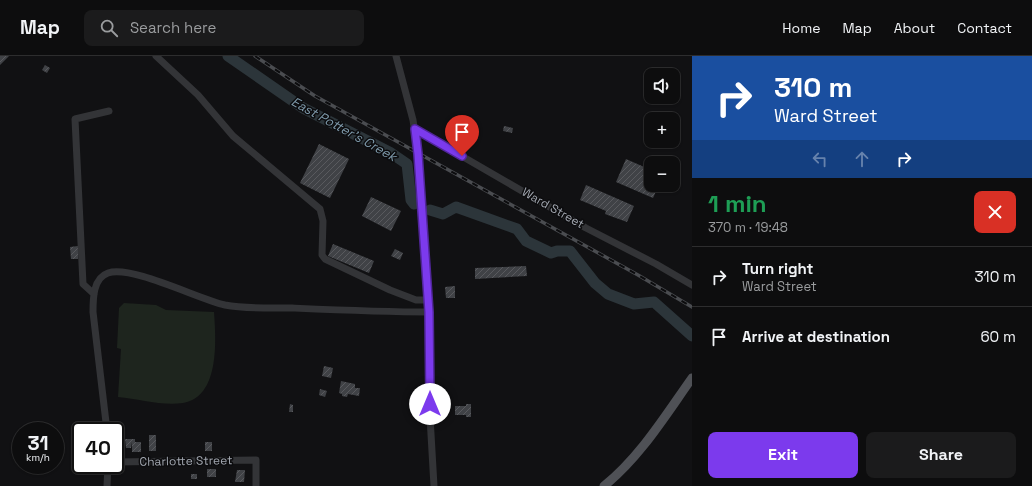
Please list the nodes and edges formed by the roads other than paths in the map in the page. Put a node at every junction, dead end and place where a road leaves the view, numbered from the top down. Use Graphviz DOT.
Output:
graph roads {
  1 [pos="156,56"];
  2 [pos="396,56"];
  3 [pos="109,111"];
  4 [pos="415,129"];
  5 [pos="692,285"];
  6 [pos="94,294"];
  7 [pos="428,300"];
  8 [pos="429,312"];
  9 [pos="692,378"];
  10 [pos="105,422"];
  11 [pos="124,462"];
  12 [pos="108,474"];
  13 [pos="107,486"];
  14 [pos="256,486"];
  15 [pos="434,486"];
  16 [pos="604,486"];
  1 -- 7 [label="street"];
  2 -- 4 [label="street"];
  3 -- 6 [label="street"];
  4 -- 5 [label="street, Ward Street"];
  4 -- 7 [label="street"];
  6 -- 8 [label="street"];
  6 -- 10 [label="street"];
  7 -- 8 [label="street"];
  8 -- 15 [label="street"];
  9 -- 16 [label="main road"];
  11 -- 14 [label="street, Charlotte Street"];
  12 -- 13 [label="street"];
}
